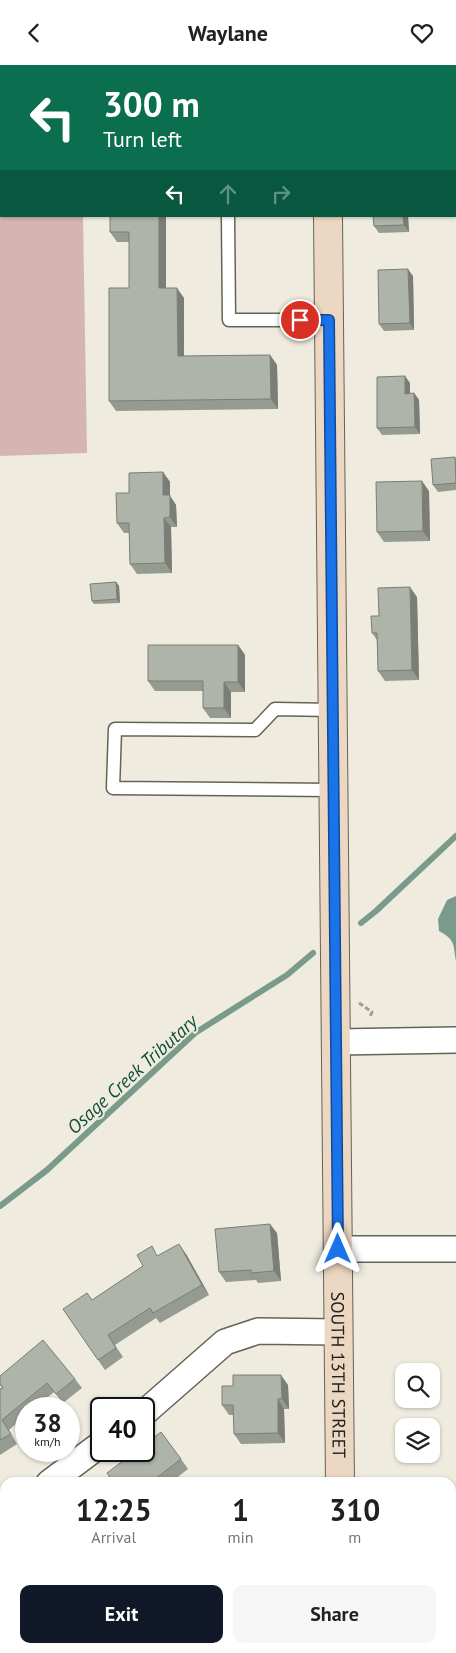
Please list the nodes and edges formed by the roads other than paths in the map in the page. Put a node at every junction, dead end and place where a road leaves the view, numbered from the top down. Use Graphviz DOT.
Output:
graph roads {
  1 [pos="228,217"];
  2 [pos="328,217"];
  3 [pos="329,320"];
  4 [pos="332,710"];
  5 [pos="333,790"];
  6 [pos="456,1040"];
  7 [pos="337,1042"];
  8 [pos="338,1249"];
  9 [pos="456,1249"];
  10 [pos="338,1332"];
  11 [pos="155,1403"];
  12 [pos="90,1452"];
  13 [pos="57,1477"];
  14 [pos="340,1477"];
  1 -- 3 [label="lane"];
  2 -- 3 [label="street, SOUTH 13TH STREET"];
  3 -- 4 [label="street, SOUTH 13TH STREET"];
  4 -- 5 [label="street, SOUTH 13TH STREET"];
  4 -- 5 [label="lane"];
  5 -- 7 [label="street, SOUTH 13TH STREET"];
  6 -- 7 [label="street"];
  7 -- 8 [label="street, SOUTH 13TH STREET"];
  8 -- 9 [label="street"];
  8 -- 10 [label="street, SOUTH 13TH STREET"];
  10 -- 11 [label="street"];
  10 -- 14 [label="street, SOUTH 13TH STREET"];
  12 -- 13 [label="street"];
}
